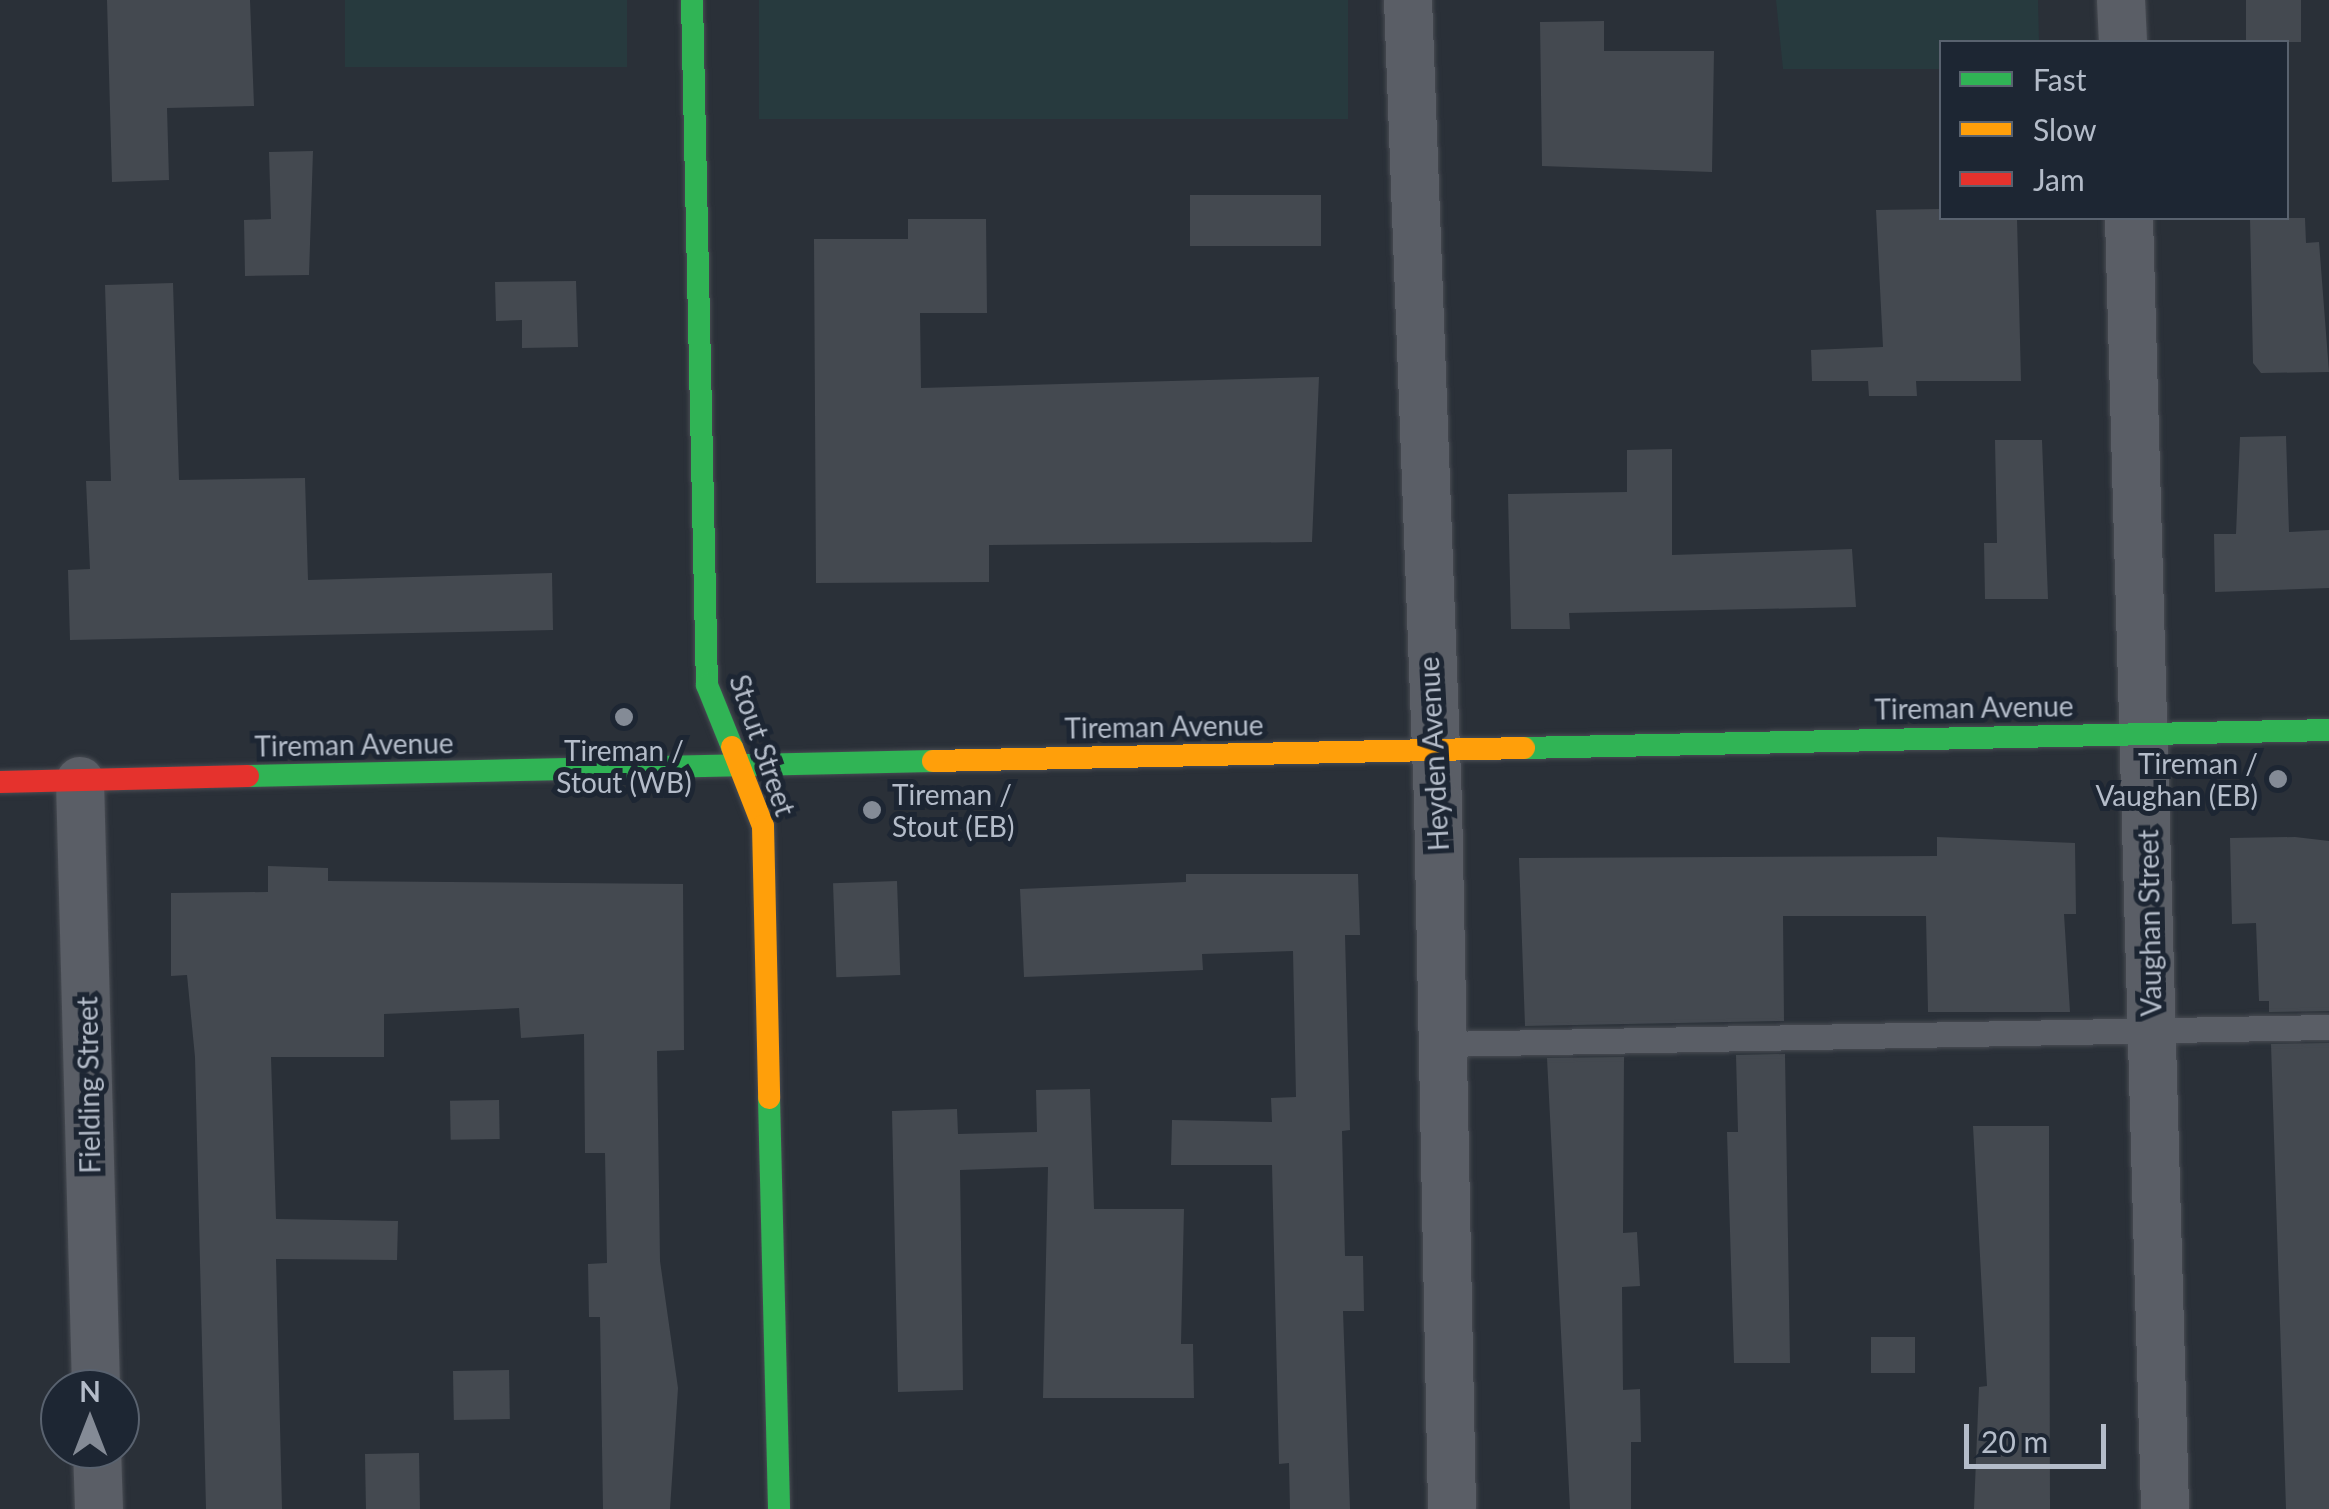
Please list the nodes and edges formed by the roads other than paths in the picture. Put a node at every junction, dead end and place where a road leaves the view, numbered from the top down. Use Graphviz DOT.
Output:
graph roads {
  1 [pos="692,0"];
  2 [pos="1408,0"];
  3 [pos="2122,0"];
  4 [pos="2123,40"];
  5 [pos="2129,220"];
  6 [pos="2329,730"];
  7 [pos="2144,732"];
  8 [pos="1434,750"];
  9 [pos="740,765"];
  10 [pos="80,781"];
  11 [pos="0,782"];
  12 [pos="2329,1027"];
  13 [pos="2152,1030"];
  14 [pos="1442,1044"];
  15 [pos="95,1369"];
  16 [pos="98,1469"];
  17 [pos="99,1509"];
  18 [pos="779,1509"];
  19 [pos="1452,1509"];
  20 [pos="2165,1509"];
  1 -- 9 [label="street, Stout Street"];
  2 -- 8 [label="street, Heyden Avenue"];
  3 -- 4 [label="street"];
  5 -- 7 [label="street, Vaughan Street"];
  6 -- 7 [label="street, Tireman Avenue"];
  7 -- 8 [label="street, Tireman Avenue"];
  7 -- 13 [label="street, Vaughan Street"];
  8 -- 9 [label="street, Tireman Avenue"];
  8 -- 14 [label="street, Heyden Avenue"];
  9 -- 10 [label="street, Tireman Avenue"];
  9 -- 18 [label="street, Stout Street"];
  10 -- 11 [label="street, Tireman Avenue"];
  10 -- 15 [label="street, Fielding Street"];
  12 -- 13 [label="lane"];
  13 -- 14 [label="lane"];
  13 -- 20 [label="street, Vaughan Street"];
  14 -- 19 [label="street, Heyden Avenue"];
  16 -- 17 [label="street"];
}
